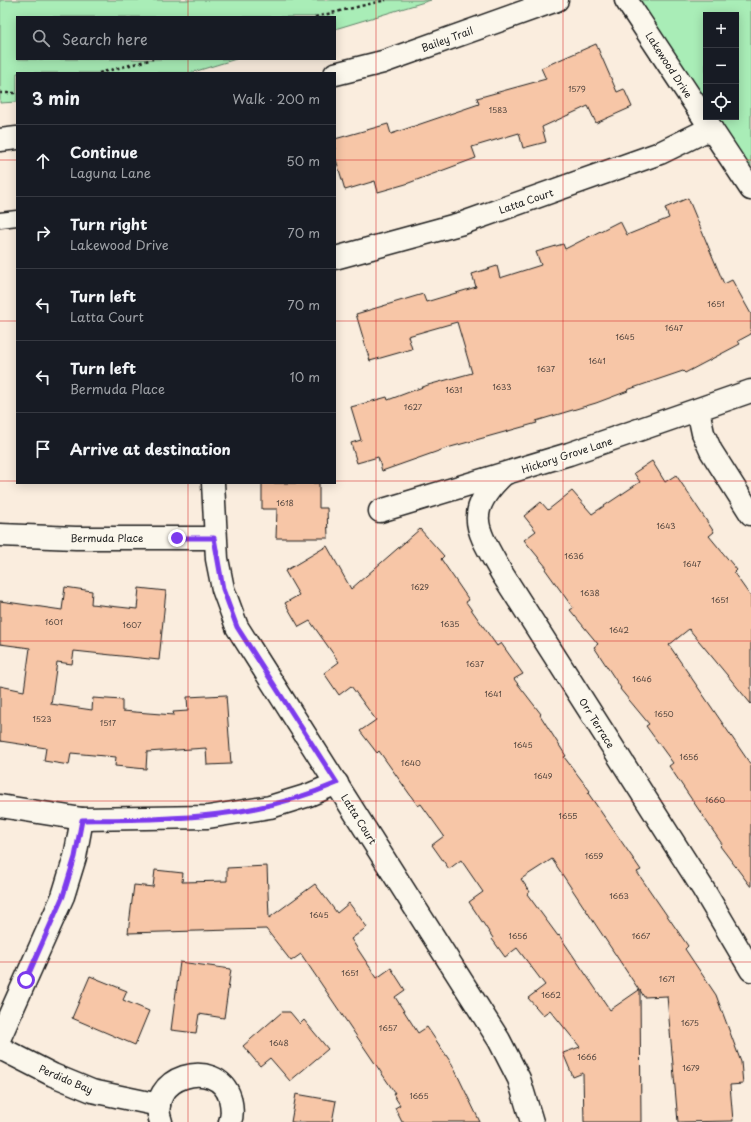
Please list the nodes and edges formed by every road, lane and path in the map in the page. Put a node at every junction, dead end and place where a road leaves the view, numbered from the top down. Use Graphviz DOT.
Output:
graph roads {
  1 [pos="386,0"];
  2 [pos="557,0"];
  3 [pos="626,0"];
  4 [pos="319,16"];
  5 [pos="149,60"];
  6 [pos="103,72"];
  7 [pos="336,74"];
  8 [pos="0,93"];
  9 [pos="16,93"];
  10 [pos="710,128"];
  11 [pos="16,138"];
  12 [pos="0,140"];
  13 [pos="751,189"];
  14 [pos="16,218"];
  15 [pos="0,220"];
  16 [pos="336,258"];
  17 [pos="751,390"];
  18 [pos="698,410"];
  19 [pos="503,475"];
  20 [pos="213,484"];
  21 [pos="380,511"];
  22 [pos="751,514"];
  23 [pos="0,535"];
  24 [pos="214,538"];
  25 [pos="337,783"];
  26 [pos="0,806"];
  27 [pos="82,820"];
  28 [pos="751,970"];
  29 [pos="0,1037"];
  30 [pos="0,1048"];
  31 [pos="160,1113"];
  32 [pos="230,1122"];
  33 [pos="532,1122"];
  1 -- 4 [label="path"];
  2 -- 7 [label="street, Bailey Trail"];
  3 -- 10 [label="street, Lakewood Drive"];
  5 -- 6 [label="path"];
  8 -- 9 [label="path"];
  10 -- 13 [label="street, Lakewood Drive"];
  10 -- 16 [label="street, Latta Court"];
  11 -- 12 [label="street"];
  14 -- 15 [label="lane"];
  17 -- 18 [label="street, Hickory Grove Lane"];
  18 -- 19 [label="street, Hickory Grove Lane"];
  18 -- 22 [label="street"];
  19 -- 21 [label="street, Hickory Grove Lane"];
  19 -- 28 [label="street, Orr Terrace"];
  20 -- 24 [label="street, Latta Court"];
  23 -- 24 [label="street, Bermuda Place"];
  24 -- 25 [label="street, Latta Court"];
  25 -- 27 [label="street"];
  25 -- 33 [label="street, Latta Court"];
  26 -- 27 [label="street"];
  27 -- 29 [label="street"];
  30 -- 31 [label="street, Perdido Bay"];
  31 -- 32 [label="street, Perdido Bay"];
}
